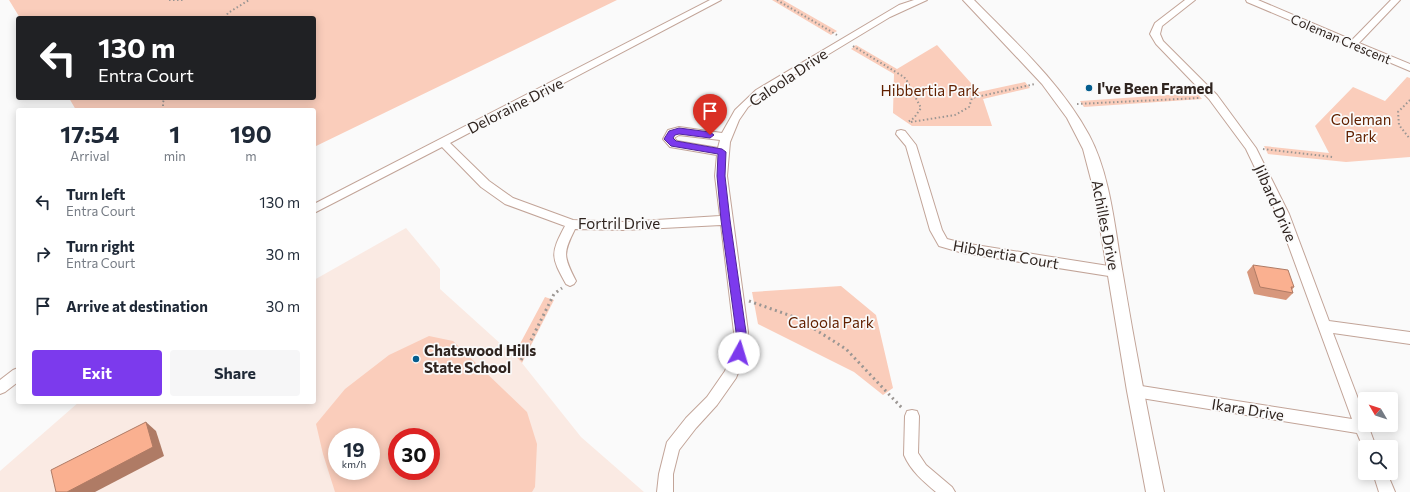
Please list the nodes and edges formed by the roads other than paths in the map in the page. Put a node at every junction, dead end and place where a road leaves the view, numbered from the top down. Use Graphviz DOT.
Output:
graph roads {
  1 [pos="717,0"];
  2 [pos="923,0"];
  3 [pos="968,0"];
  4 [pos="1191,0"];
  5 [pos="1250,0"];
  6 [pos="1396,0"];
  7 [pos="1353,44"];
  8 [pos="1410,68"];
  9 [pos="900,134"];
  10 [pos="726,137"];
  11 [pos="443,142"];
  12 [pos="722,152"];
  13 [pos="316,209"];
  14 [pos="726,220"];
  15 [pos="572,224"];
  16 [pos="1116,272"];
  17 [pos="570,281"];
  18 [pos="1325,326"];
  19 [pos="1410,338"];
  20 [pos="16,376"];
  21 [pos="0,388"];
  22 [pos="1135,391"];
  23 [pos="912,416"];
  24 [pos="1358,419"];
  25 [pos="1358,427"];
  26 [pos="1383,480"];
  27 [pos="666,492"];
  28 [pos="947,492"];
  29 [pos="1155,492"];
  30 [pos="1387,492"];
  1 -- 11 [label="street, Deloraine Drive"];
  2 -- 10 [label="street, Caloola Drive"];
  3 -- 16 [label="street, Achilles Drive"];
  4 -- 18 [label="street, Jilbard Drive"];
  5 -- 7 [label="street, Coleman Crescent"];
  6 -- 7 [label="street"];
  7 -- 8 [label="street, Coleman Crescent"];
  9 -- 16 [label="street, Hibbertia Court"];
  10 -- 12 [label="street, Caloola Drive"];
  10 -- 12 [label="street"];
  11 -- 13 [label="street, Deloraine Drive"];
  11 -- 15 [label="street, Fortril Drive"];
  12 -- 14 [label="street, Caloola Drive"];
  14 -- 15 [label="street, Fortril Drive"];
  14 -- 27 [label="street, Caloola Drive"];
  15 -- 17 [label="street"];
  16 -- 22 [label="street, Achilles Drive"];
  18 -- 19 [label="street"];
  18 -- 24 [label="street, Jilbard Drive"];
  20 -- 21 [label="street"];
  22 -- 25 [label="street, Ikara Drive"];
  22 -- 29 [label="street, Achilles Drive"];
  23 -- 28 [label="street"];
  26 -- 30 [label="street"];
}
